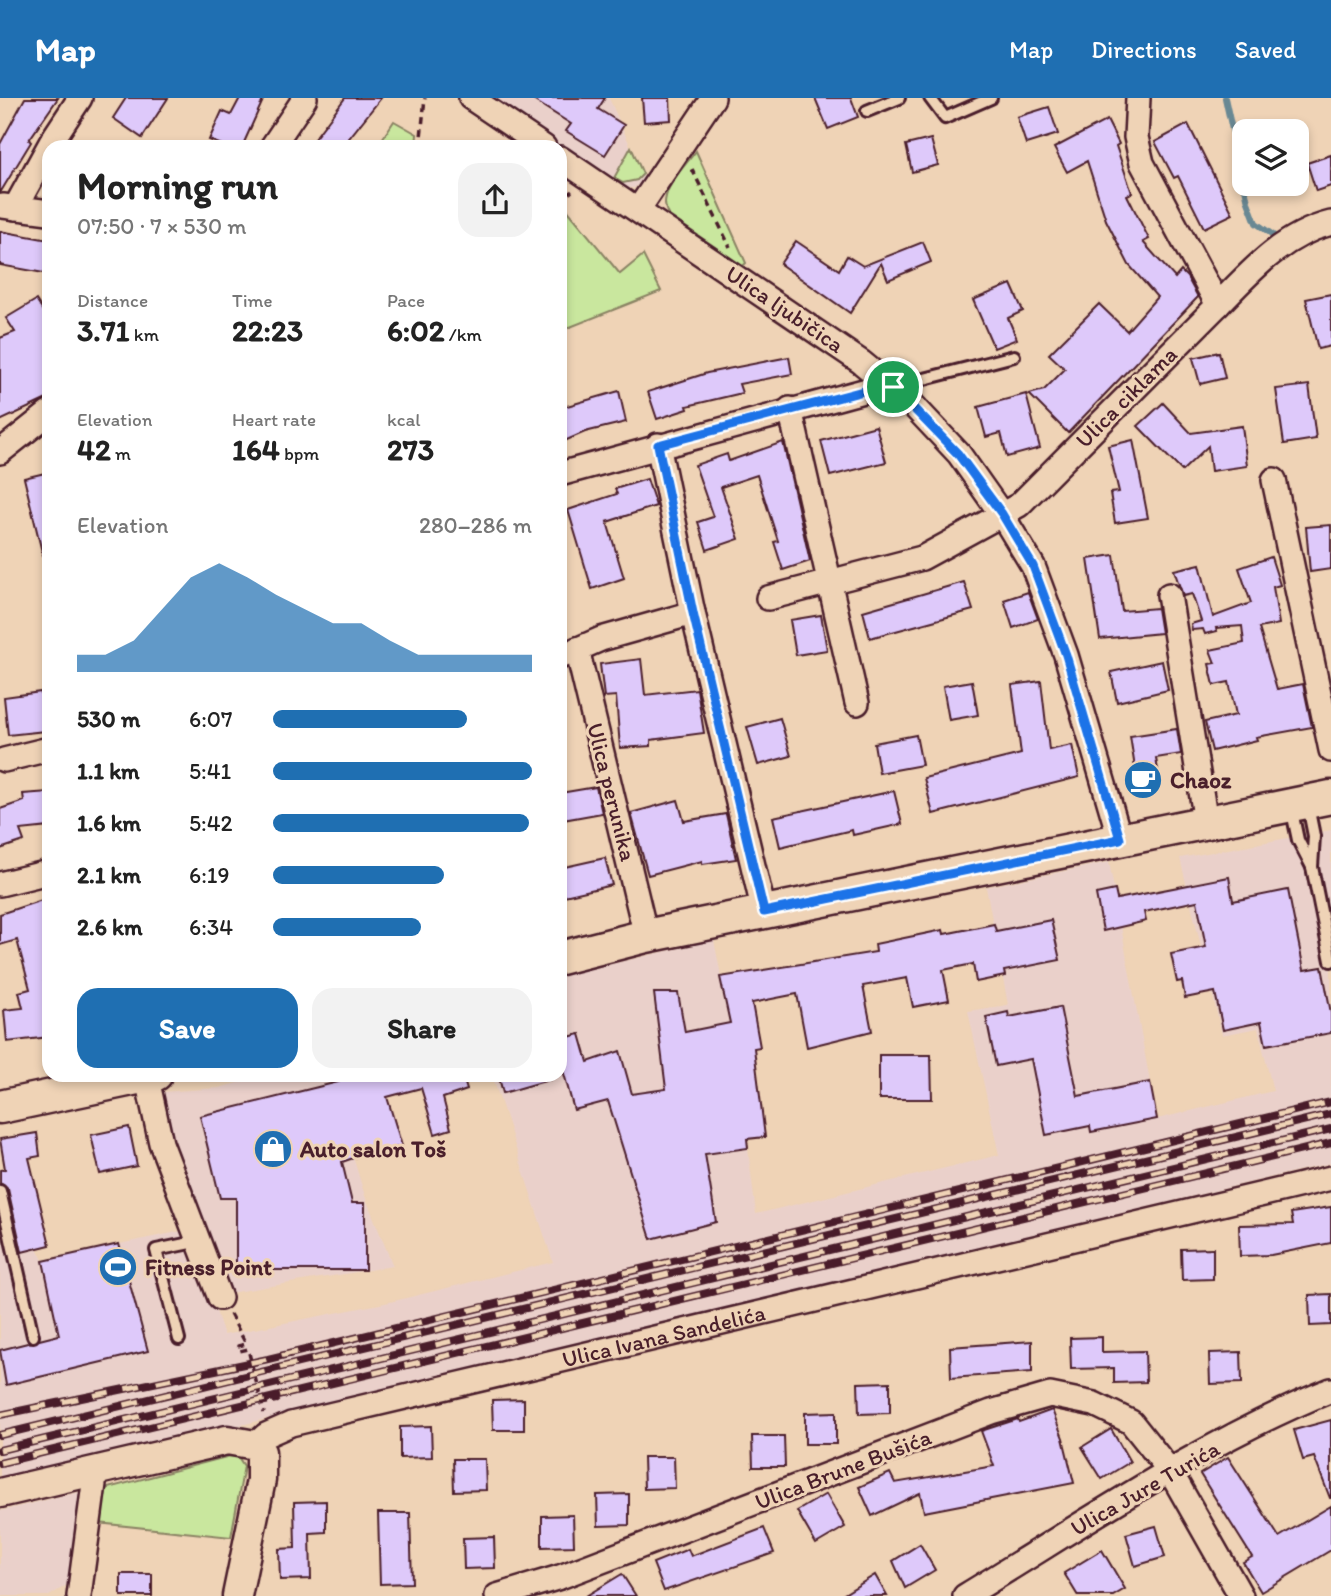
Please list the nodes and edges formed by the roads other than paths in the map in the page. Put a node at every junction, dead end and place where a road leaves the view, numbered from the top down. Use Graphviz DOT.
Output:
graph roads {
  1 [pos="80,98"];
  2 [pos="304,98"];
  3 [pos="471,98"];
  4 [pos="713,98"];
  5 [pos="899,98"];
  6 [pos="930,98"];
  7 [pos="991,98"];
  8 [pos="1138,98"];
  9 [pos="867,111"];
  10 [pos="52,140"];
  11 [pos="277,140"];
  12 [pos="534,140"];
  13 [pos="42,156"];
  14 [pos="567,163"];
  15 [pos="8,207"];
  16 [pos="638,210"];
  17 [pos="42,211"];
  18 [pos="1331,223"];
  19 [pos="1219,304"];
  20 [pos="1014,356"];
  21 [pos="891,386"];
  22 [pos="790,409"];
  23 [pos="42,419"];
  24 [pos="658,445"];
  25 [pos="0,452"];
  26 [pos="567,472"];
  27 [pos="1274,480"];
  28 [pos="1002,514"];
  29 [pos="830,584"];
  30 [pos="1169,595"];
  31 [pos="768,598"];
  32 [pos="693,613"];
  33 [pos="568,653"];
  34 [pos="857,703"];
  35 [pos="1331,750"];
  36 [pos="42,751"];
  37 [pos="4,760"];
  38 [pos="1310,801"];
  39 [pos="1206,822"];
  40 [pos="1120,839"];
  41 [pos="1312,867"];
  42 [pos="42,874"];
  43 [pos="0,884"];
  44 [pos="764,912"];
  45 [pos="646,936"];
  46 [pos="567,956"];
  47 [pos="1331,961"];
  48 [pos="116,1082"];
  49 [pos="150,1082"];
  50 [pos="0,1107"];
  51 [pos="1331,1178"];
  52 [pos="0,1191"];
  53 [pos="200,1241"];
  54 [pos="220,1298"];
  55 [pos="33,1336"];
  56 [pos="179,1339"];
  57 [pos="1331,1390"];
  58 [pos="255,1445"];
  59 [pos="96,1469"];
  60 [pos="1170,1472"];
  61 [pos="0,1493"];
  62 [pos="560,1577"];
  63 [pos="79,1596"];
  64 [pos="237,1596"];
  65 [pos="497,1596"];
  66 [pos="574,1596"];
  67 [pos="965,1596"];
  68 [pos="1241,1596"];
  1 -- 10 [label="street"];
  2 -- 11 [label="street"];
  3 -- 12 [label="street"];
  4 -- 16 [label="street"];
  5 -- 9 [label="lane"];
  6 -- 7 [label="lane"];
  8 -- 19 [label="street"];
  13 -- 15 [label="street"];
  14 -- 16 [label="street, Ulica ljubičica"];
  15 -- 17 [label="street"];
  16 -- 21 [label="street, Ulica ljubičica"];
  18 -- 19 [label="street, Ulica ciklama"];
  19 -- 28 [label="street, Ulica ciklama"];
  20 -- 21 [label="lane"];
  21 -- 22 [label="street"];
  21 -- 28 [label="street, Ulica ljubičica"];
  22 -- 24 [label="street"];
  22 -- 29 [label="street"];
  23 -- 25 [label="street"];
  24 -- 26 [label="street"];
  24 -- 32 [label="street"];
  27 -- 35 [label="street"];
  28 -- 29 [label="street, Ulica ciklama"];
  28 -- 40 [label="street, Ulica ljubičica"];
  29 -- 31 [label="street, Ulica ciklama"];
  29 -- 34 [label="street"];
  30 -- 39 [label="street"];
  32 -- 33 [label="street"];
  32 -- 44 [label="street"];
  33 -- 45 [label="street, Ulica perunika"];
  36 -- 37 [label="street"];
  38 -- 39 [label="main road"];
  38 -- 41 [label="lane"];
  38 -- 41 [label="lane"];
  39 -- 40 [label="main road"];
  40 -- 44 [label="main road"];
  41 -- 47 [label="lane"];
  42 -- 43 [label="street"];
  44 -- 45 [label="main road"];
  45 -- 46 [label="main road"];
  48 -- 50 [label="main road"];
  49 -- 53 [label="street"];
  51 -- 58 [label="street, Ulica Ivana Sandelića"];
  52 -- 55 [label="lane"];
  53 -- 54 [label="street"];
  53 -- 56 [label="lane"];
  57 -- 60 [label="street, Ulica Jure Turića"];
  58 -- 59 [label="street"];
  58 -- 64 [label="street"];
  59 -- 61 [label="street"];
  59 -- 63 [label="street"];
  60 -- 62 [label="street, Ulica Brune Bušića"];
  60 -- 67 [label="street, Ulica Jure Turića"];
  60 -- 68 [label="street, Ulica Brune Bušića"];
  62 -- 65 [label="street, Ulica Brune Bušića"];
  62 -- 66 [label="street"];
}
